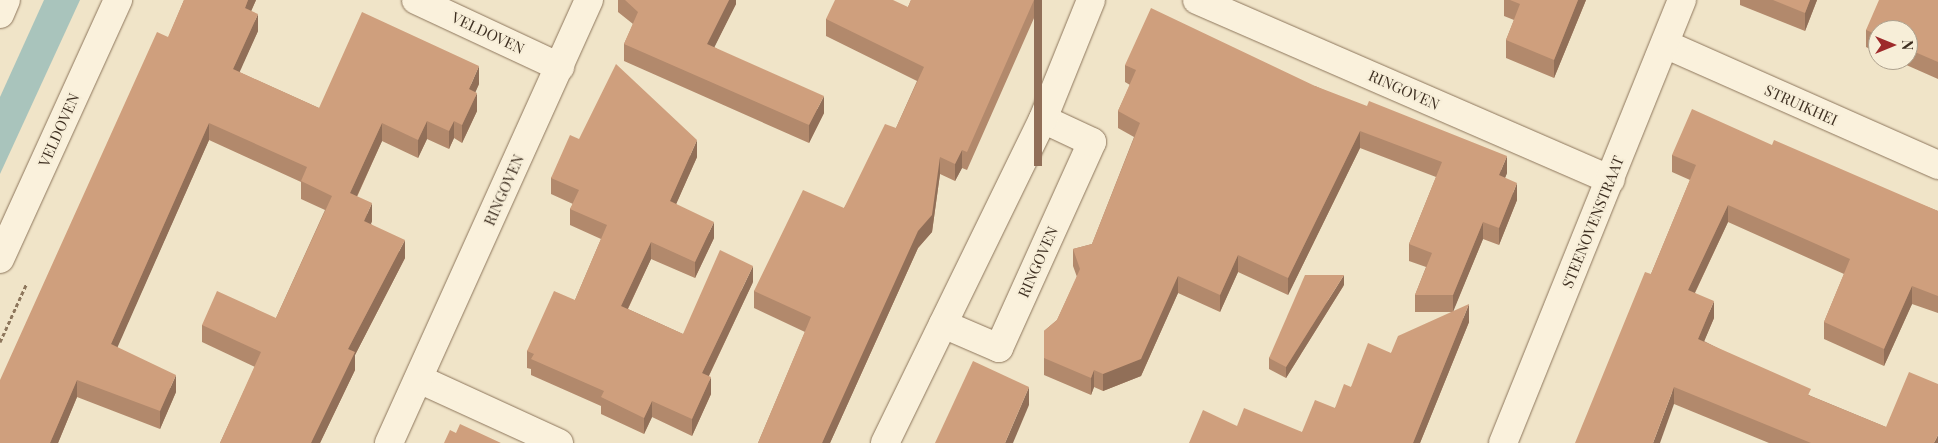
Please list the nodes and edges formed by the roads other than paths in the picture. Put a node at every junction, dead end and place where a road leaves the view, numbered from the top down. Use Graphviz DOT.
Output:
graph roads {
  1 [pos="6,0"];
  2 [pos="118,0"];
  3 [pos="416,0"];
  4 [pos="589,0"];
  5 [pos="1091,0"];
  6 [pos="1197,0"];
  7 [pos="1682,0"];
  8 [pos="0,14"];
  9 [pos="1665,44"];
  10 [pos="560,66"];
  11 [pos="1043,119"];
  12 [pos="1938,165"];
  13 [pos="1610,180"];
  14 [pos="0,259"];
  15 [pos="943,324"];
  16 [pos="419,380"];
  17 [pos="389,443"];
  18 [pos="558,443"];
  19 [pos="885,443"];
  20 [pos="1504,443"];
  1 -- 8 [label="street"];
  2 -- 14 [label="street, VELDOVEN"];
  3 -- 10 [label="street, VELDOVEN"];
  4 -- 10 [label="street, RINGOVEN"];
  5 -- 11 [label="street"];
  6 -- 13 [label="street, RINGOVEN"];
  7 -- 9 [label="street, STEENOVENSTRAAT"];
  9 -- 12 [label="street, STRUIKHEI"];
  9 -- 13 [label="street, STEENOVENSTRAAT"];
  10 -- 16 [label="street, RINGOVEN"];
  11 -- 15 [label="street"];
  11 -- 15 [label="street, RINGOVEN"];
  13 -- 20 [label="street, STEENOVENSTRAAT"];
  15 -- 19 [label="street"];
  16 -- 17 [label="street, RINGOVEN"];
  16 -- 18 [label="street"];
}
